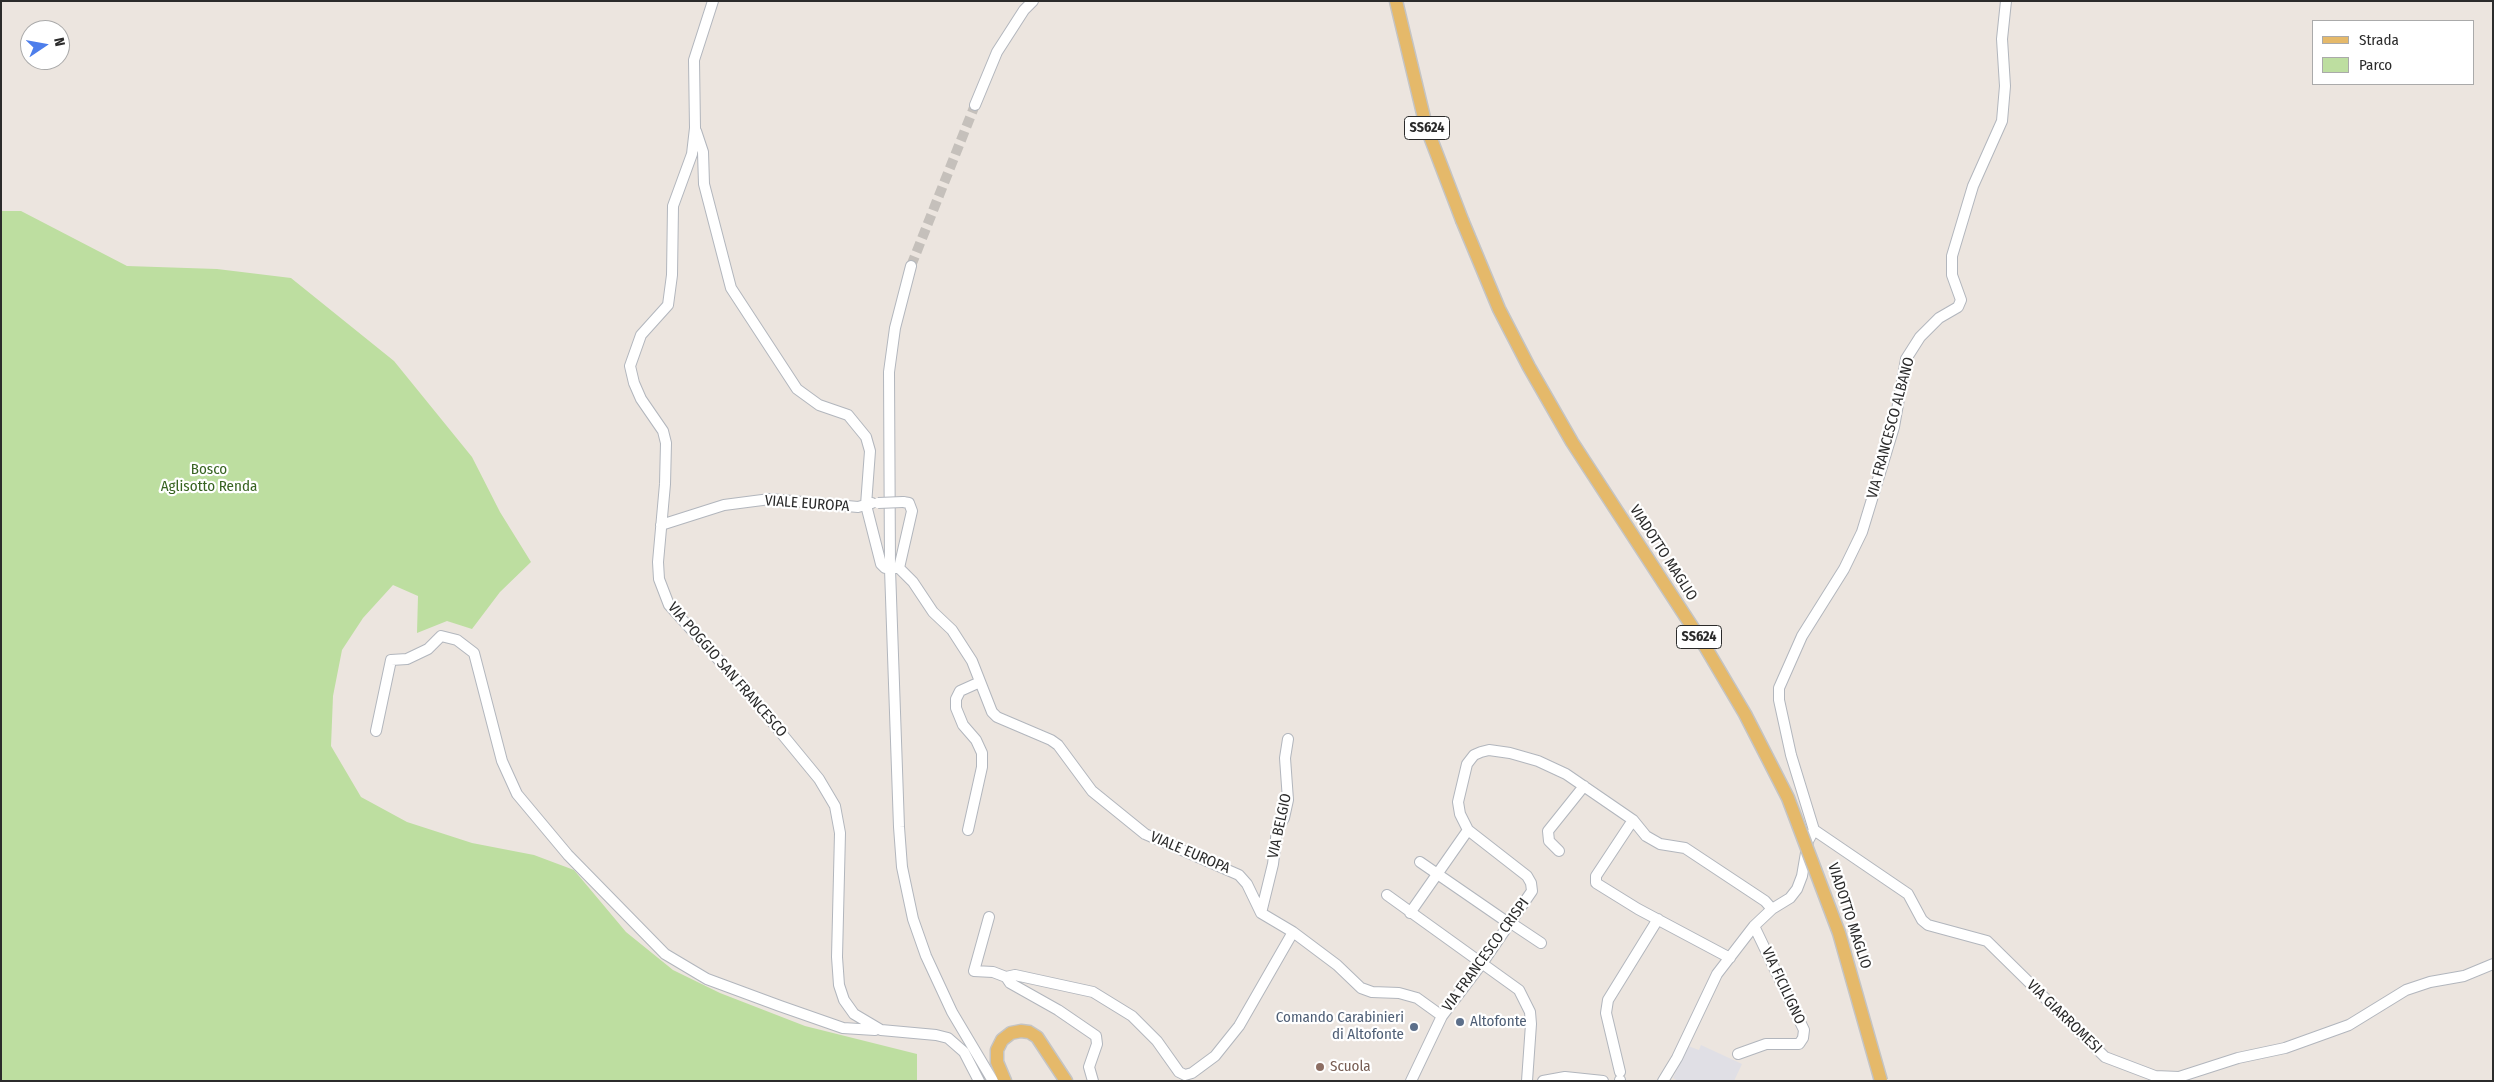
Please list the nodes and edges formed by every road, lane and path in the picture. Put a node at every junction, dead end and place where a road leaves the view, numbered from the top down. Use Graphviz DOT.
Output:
graph roads {
  1 [pos="713,1"];
  2 [pos="1033,1"];
  3 [pos="1396,1"];
  4 [pos="2006,1"];
  5 [pos="975,104"];
  6 [pos="694,128"];
  7 [pos="911,266"];
  8 [pos="866,505"];
  9 [pos="661,524"];
  10 [pos="895,569"];
  11 [pos="980,682"];
  12 [pos="376,731"];
  13 [pos="1288,739"];
  14 [pos="1584,786"];
  15 [pos="1633,820"];
  16 [pos="968,830"];
  17 [pos="1468,830"];
  18 [pos="1814,830"];
  19 [pos="1559,851"];
  20 [pos="1420,862"];
  21 [pos="1437,874"];
  22 [pos="1387,895"];
  23 [pos="1772,909"];
  24 [pos="1410,912"];
  25 [pos="1260,913"];
  26 [pos="989,917"];
  27 [pos="1658,919"];
  28 [pos="1510,924"];
  29 [pos="1754,926"];
  30 [pos="1293,932"];
  31 [pos="1541,943"];
  32 [pos="1730,958"];
  33 [pos="1482,962"];
  34 [pos="2493,964"];
  35 [pos="1006,977"];
  36 [pos="1442,1016"];
  37 [pos="881,1030"];
  38 [pos="1738,1054"];
  39 [pos="1620,1077"];
  40 [pos="1665,1078"];
  41 [pos="979,1081"];
  42 [pos="993,1081"];
  43 [pos="1005,1081"];
  44 [pos="1066,1081"];
  45 [pos="1092,1081"];
  46 [pos="1411,1081"];
  47 [pos="1527,1081"];
  48 [pos="1543,1081"];
  49 [pos="1602,1081"];
  50 [pos="1881,1081"];
  1 -- 6 [label="street, VIA POGGIO SAN FRANCESCO"];
  2 -- 5 [label="street"];
  3 -- 50 [label="main road, VIADOTTO MAGLIO / SS624, bridge"];
  4 -- 18 [label="street, VIA FRANCESCO ALBANO"];
  6 -- 8 [label="street, VIALE EUROPA"];
  6 -- 9 [label="street, VIA POGGIO SAN FRANCESCO"];
  7 -- 10 [label="street"];
  8 -- 9 [label="street, VIALE EUROPA"];
  8 -- 10 [label="street, VIALE EUROPA"];
  8 -- 10 [label="street, VIALE EUROPA, bridge"];
  9 -- 37 [label="street, VIA POGGIO SAN FRANCESCO"];
  10 -- 11 [label="street, VIALE EUROPA"];
  10 -- 42 [label="street"];
  11 -- 16 [label="street"];
  11 -- 25 [label="street, VIALE EUROPA"];
  12 -- 37 [label="street"];
  13 -- 25 [label="street, VIA BELGIO"];
  14 -- 15 [label="street"];
  14 -- 17 [label="street"];
  14 -- 19 [label="street"];
  15 -- 23 [label="street"];
  15 -- 27 [label="street"];
  17 -- 21 [label="street"];
  17 -- 28 [label="street, VIA FRANCESCO CRISPI"];
  18 -- 23 [label="street, VIA FICILIGNO"];
  18 -- 34 [label="street, VIA GIARROMESI"];
  20 -- 21 [label="street"];
  21 -- 24 [label="street"];
  21 -- 28 [label="street"];
  22 -- 24 [label="street"];
  23 -- 29 [label="street, VIA FICILIGNO"];
  24 -- 33 [label="street"];
  25 -- 30 [label="street"];
  26 -- 35 [label="street"];
  27 -- 32 [label="street"];
  27 -- 39 [label="street"];
  28 -- 31 [label="street"];
  28 -- 33 [label="street, VIA FRANCESCO CRISPI"];
  29 -- 32 [label="street, VIA FICILIGNO"];
  29 -- 38 [label="street, VIA FICILIGNO"];
  30 -- 35 [label="street"];
  30 -- 36 [label="street"];
  32 -- 40 [label="street, VIA FICILIGNO"];
  33 -- 36 [label="street, VIA FRANCESCO CRISPI"];
  33 -- 47 [label="street"];
  35 -- 45 [label="street"];
  36 -- 46 [label="street, VIA FRANCESCO CRISPI"];
  37 -- 41 [label="street, VIA POGGIO SAN FRANCESCO"];
  43 -- 44 [label="main road"];
  48 -- 49 [label="street"];
}
